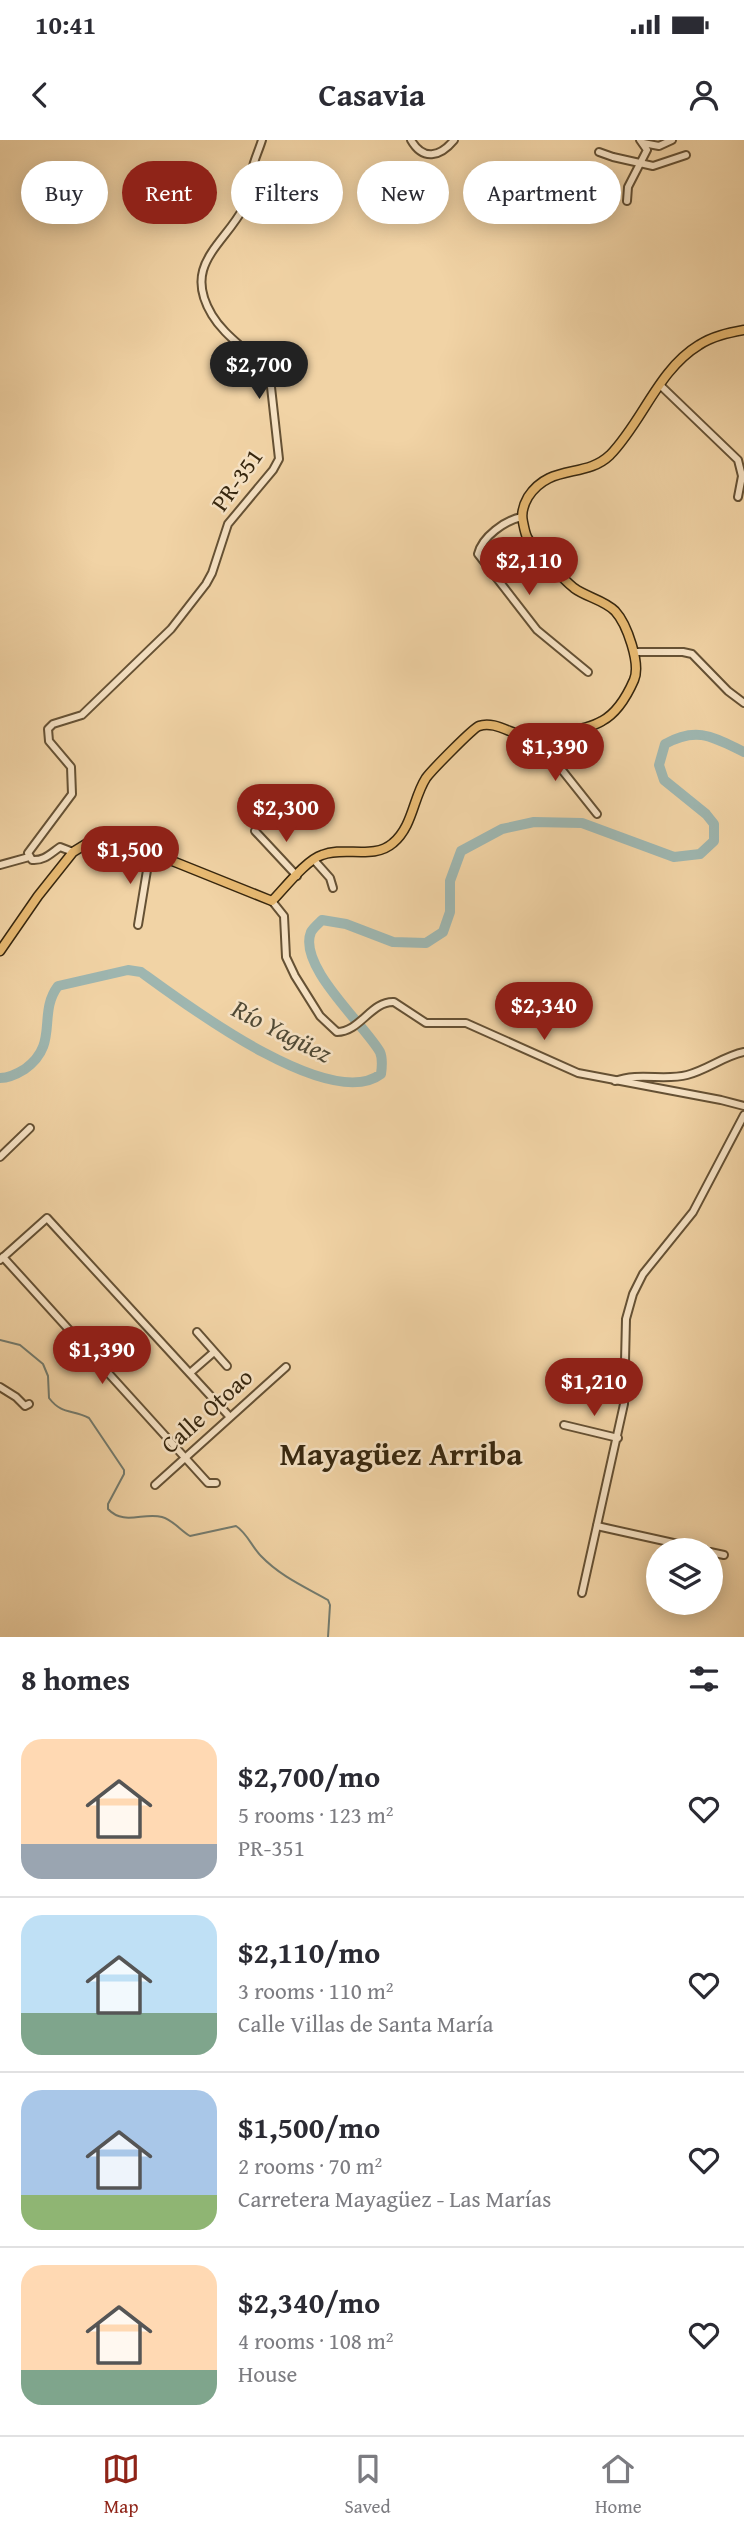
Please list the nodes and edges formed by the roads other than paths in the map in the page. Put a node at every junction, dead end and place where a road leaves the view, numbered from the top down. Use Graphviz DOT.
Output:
graph roads {
  1 [pos="262,140"];
  2 [pos="411,140"];
  3 [pos="454,140"];
  4 [pos="672,140"];
  5 [pos="642,142"];
  6 [pos="599,152"];
  7 [pos="686,155"];
  8 [pos="641,164"];
  9 [pos="627,201"];
  10 [pos="744,330"];
  11 [pos="660,385"];
  12 [pos="738,497"];
  13 [pos="522,517"];
  14 [pos="634,652"];
  15 [pos="588,672"];
  16 [pos="744,703"];
  17 [pos="546,736"];
  18 [pos="597,814"];
  19 [pos="255,831"];
  20 [pos="73,852"];
  21 [pos="150,852"];
  22 [pos="29,857"];
  23 [pos="314,860"];
  24 [pos="0,865"];
  25 [pos="297,876"];
  26 [pos="333,888"];
  27 [pos="272,901"];
  28 [pos="138,925"];
  29 [pos="3,940"];
  30 [pos="0,951"];
  31 [pos="744,1052"];
  32 [pos="614,1081"];
  33 [pos="744,1106"];
  34 [pos="744,1115"];
  35 [pos="30,1128"];
  36 [pos="2,1152"];
  37 [pos="2,1258"];
  38 [pos="37,1295"];
  39 [pos="30,1302"];
  40 [pos="197,1332"];
  41 [pos="215,1352"];
  42 [pos="227,1366"];
  43 [pos="286,1367"];
  44 [pos="190,1373"];
  45 [pos="0,1387"];
  46 [pos="29,1404"];
  47 [pos="229,1416"];
  48 [pos="564,1425"];
  49 [pos="618,1438"];
  50 [pos="186,1457"];
  51 [pos="216,1483"];
  52 [pos="156,1485"];
  53 [pos="597,1526"];
  54 [pos="651,1538"];
  55 [pos="582,1593"];
  1 -- 22 [label="street, PR-351 / PR-351"];
  2 -- 3 [label="street"];
  4 -- 5 [label="street"];
  5 -- 8 [label="street"];
  6 -- 8 [label="street"];
  7 -- 8 [label="street"];
  8 -- 9 [label="street"];
  10 -- 11 [label="main road"];
  11 -- 12 [label="street"];
  11 -- 13 [label="main road"];
  13 -- 14 [label="main road"];
  13 -- 15 [label="street"];
  14 -- 16 [label="street"];
  14 -- 17 [label="main road"];
  17 -- 18 [label="street"];
  17 -- 23 [label="main road"];
  19 -- 25 [label="street"];
  20 -- 21 [label="main road"];
  20 -- 22 [label="street"];
  20 -- 29 [label="main road"];
  21 -- 27 [label="main road"];
  21 -- 28 [label="street"];
  22 -- 24 [label="street"];
  23 -- 25 [label="main road"];
  23 -- 26 [label="street"];
  25 -- 27 [label="main road"];
  27 -- 32 [label="street"];
  29 -- 30 [label="main road"];
  31 -- 32 [label="street"];
  32 -- 33 [label="street"];
  34 -- 49 [label="street"];
  35 -- 36 [label="street"];
  37 -- 38 [label="street"];
  37 -- 44 [label="street"];
  38 -- 39 [label="street"];
  38 -- 50 [label="street"];
  40 -- 41 [label="street"];
  41 -- 42 [label="street"];
  41 -- 44 [label="street"];
  43 -- 47 [label="street, Calle Otoao"];
  44 -- 47 [label="street"];
  45 -- 46 [label="street"];
  47 -- 50 [label="street, Calle Otoao"];
  48 -- 49 [label="street"];
  49 -- 53 [label="street"];
  50 -- 51 [label="street"];
  50 -- 52 [label="street, Calle Otoao"];
  53 -- 54 [label="street"];
  53 -- 55 [label="street"];
}
